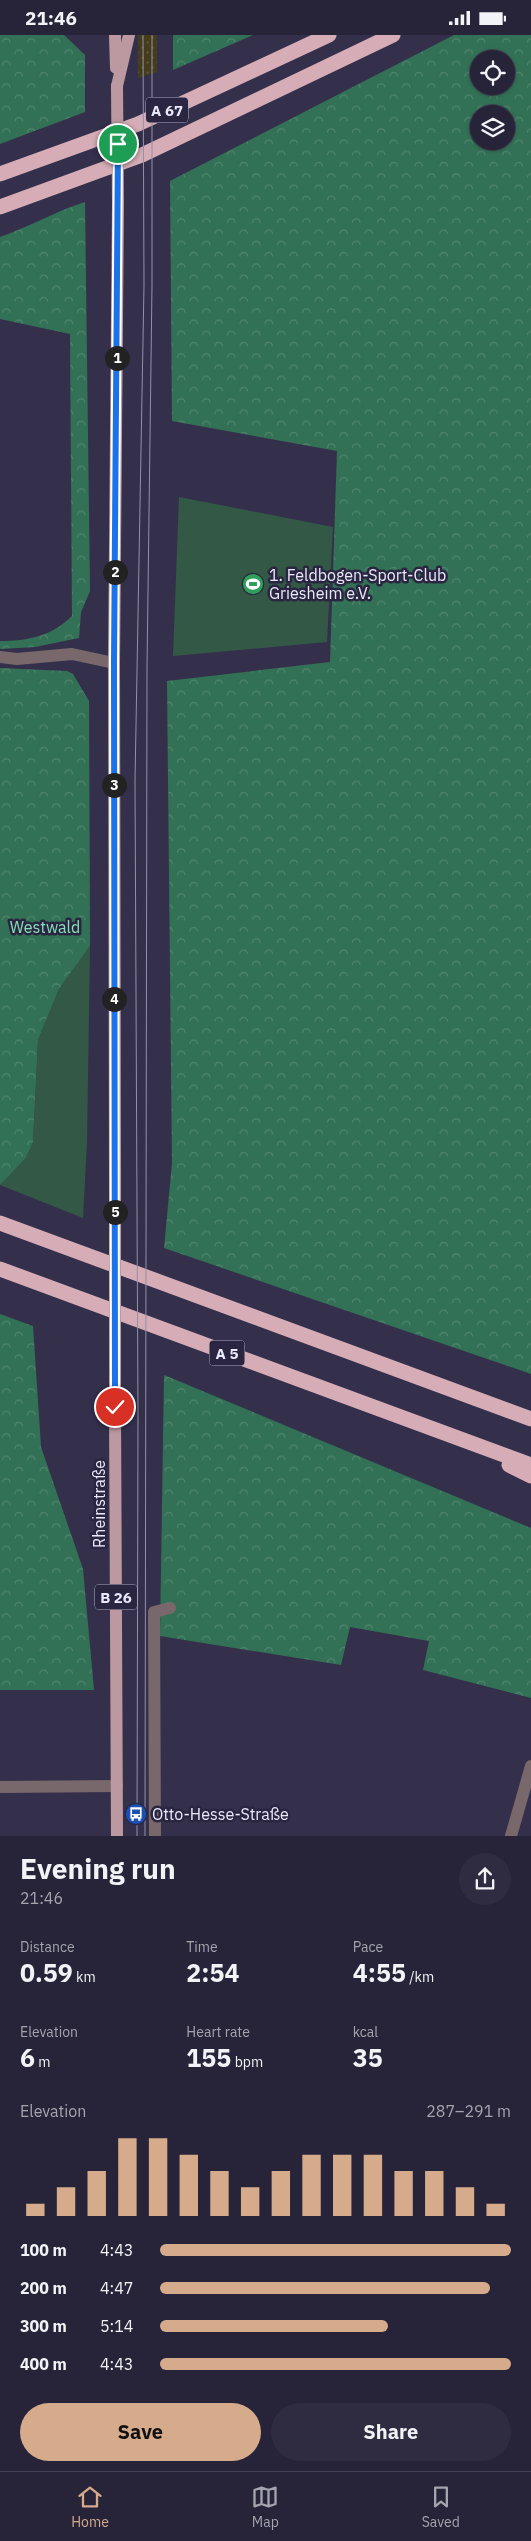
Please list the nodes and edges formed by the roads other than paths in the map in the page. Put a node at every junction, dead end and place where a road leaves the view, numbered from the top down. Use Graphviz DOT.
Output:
graph roads {
  1 [pos="115,35"];
  2 [pos="129,35"];
  3 [pos="329,35"];
  4 [pos="393,35"];
  5 [pos="117,86"];
  6 [pos="0,174"];
  7 [pos="0,207"];
  8 [pos="0,657"];
  9 [pos="114,663"];
  10 [pos="0,1223"];
  11 [pos="0,1269"];
  12 [pos="531,1419"];
  13 [pos="455,1437"];
  14 [pos="531,1465"];
  15 [pos="531,1476"];
  16 [pos="170,1607"];
  17 [pos="531,1766"];
  18 [pos="117,1786"];
  19 [pos="0,1787"];
  20 [pos="117,1836"];
  21 [pos="155,1836"];
  22 [pos="511,1836"];
  1 -- 5 [label="main road, B 26"];
  2 -- 5 [label="main road"];
  3 -- 6 [label="highway, A 67"];
  4 -- 7 [label="highway, A 67"];
  5 -- 9 [label="main road, B 26, bridge"];
  8 -- 9 [label="street"];
  9 -- 18 [label="main road, Rheinstraße / B 26, bridge"];
  10 -- 12 [label="highway"];
  11 -- 13 [label="highway, A 5"];
  13 -- 14 [label="highway, A 5"];
  13 -- 15 [label="highway"];
  16 -- 21 [label="street"];
  17 -- 22 [label="street"];
  18 -- 19 [label="street"];
  18 -- 20 [label="main road, Rheinstraße / B 26"];
}
